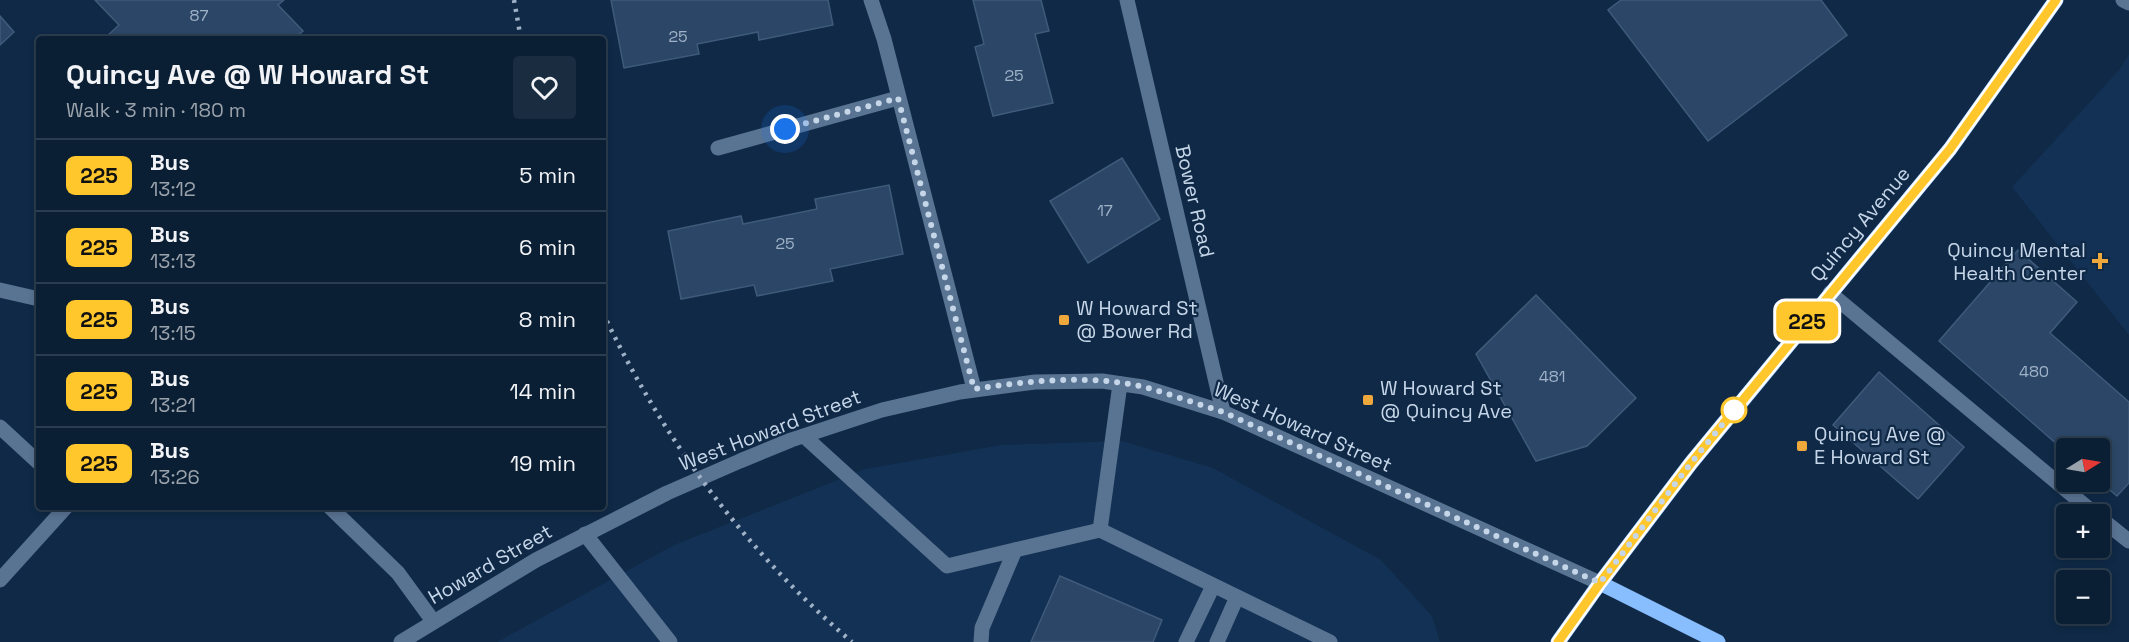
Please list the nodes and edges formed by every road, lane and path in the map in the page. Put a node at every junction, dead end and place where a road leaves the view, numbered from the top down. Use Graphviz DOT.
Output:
graph roads {
  1 [pos="871,0"];
  2 [pos="1127,0"];
  3 [pos="2056,0"];
  4 [pos="2123,0"];
  5 [pos="2129,3"];
  6 [pos="898,98"];
  7 [pos="718,148"];
  8 [pos="0,290"];
  9 [pos="1830,293"];
  10 [pos="36,298"];
  11 [pos="1120,384"];
  12 [pos="974,389"];
  13 [pos="1223,412"];
  14 [pos="0,427"];
  15 [pos="804,436"];
  16 [pos="36,460"];
  17 [pos="2083,504"];
  18 [pos="635,509"];
  19 [pos="63,510"];
  20 [pos="333,510"];
  21 [pos="2110,526"];
  22 [pos="1100,530"];
  23 [pos="585,534"];
  24 [pos="2129,541"];
  25 [pos="1015,550"];
  26 [pos="0,580"];
  27 [pos="1600,583"];
  28 [pos="1213,586"];
  29 [pos="1237,597"];
  30 [pos="433,621"];
  31 [pos="401,642"];
  32 [pos="670,642"];
  33 [pos="981,642"];
  34 [pos="1186,642"];
  35 [pos="1217,642"];
  36 [pos="1330,642"];
  37 [pos="1558,642"];
  38 [pos="1718,642"];
  1 -- 6 [label="street"];
  2 -- 13 [label="street, Bower Road"];
  3 -- 9 [label="main road, Quincy Avenue"];
  4 -- 5 [label="street"];
  6 -- 7 [label="street"];
  6 -- 12 [label="street"];
  8 -- 10 [label="street"];
  9 -- 17 [label="street"];
  9 -- 27 [label="main road, Quincy Avenue"];
  11 -- 12 [label="street, West Howard Street"];
  11 -- 13 [label="street, West Howard Street"];
  11 -- 22 [label="street"];
  12 -- 15 [label="street, West Howard Street"];
  13 -- 27 [label="street, West Howard Street"];
  14 -- 16 [label="street"];
  15 -- 18 [label="street, West Howard Street"];
  15 -- 25 [label="street"];
  18 -- 23 [label="street, Howard Street"];
  19 -- 26 [label="street"];
  20 -- 30 [label="street"];
  21 -- 24 [label="street"];
  22 -- 25 [label="street"];
  22 -- 28 [label="street"];
  23 -- 30 [label="street, Howard Street"];
  23 -- 32 [label="street"];
  25 -- 33 [label="street"];
  27 -- 37 [label="main road, Quincy Avenue"];
  27 -- 38 [label="main road"];
  28 -- 29 [label="street"];
  28 -- 34 [label="street"];
  29 -- 35 [label="street"];
  29 -- 36 [label="street"];
  30 -- 31 [label="street, Howard Street"];
}
